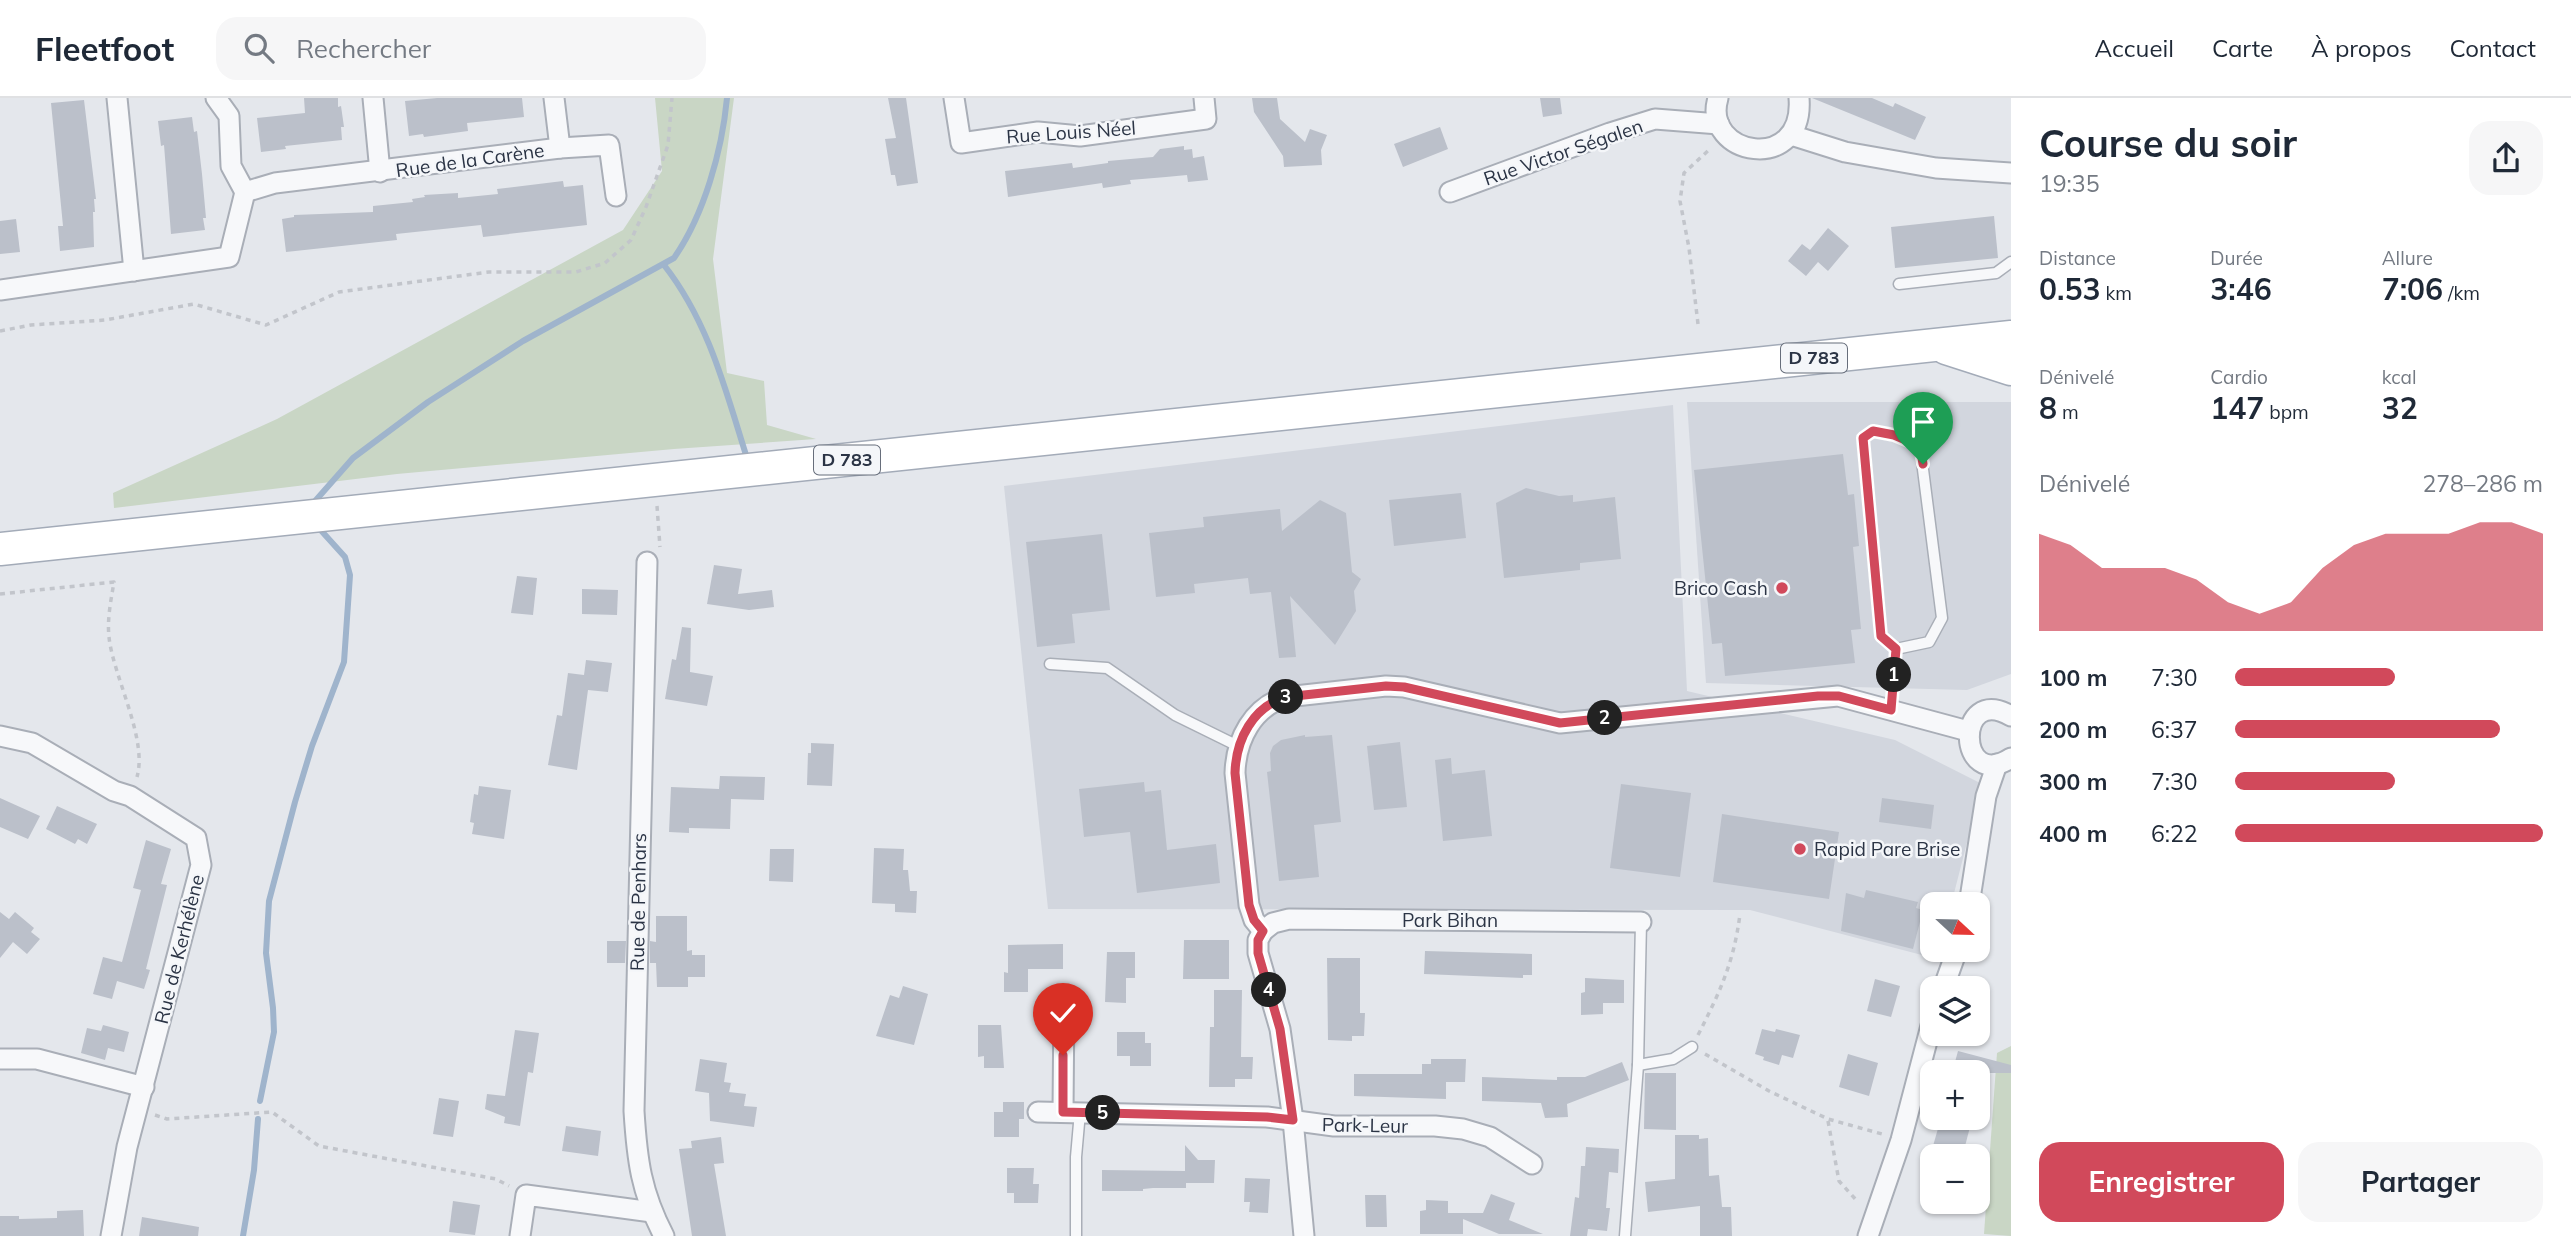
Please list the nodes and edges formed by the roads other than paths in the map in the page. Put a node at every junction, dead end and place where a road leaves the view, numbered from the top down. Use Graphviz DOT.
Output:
graph roads {
  1 [pos="117,98"];
  2 [pos="216,98"];
  3 [pos="373,98"];
  4 [pos="554,98"];
  5 [pos="954,98"];
  6 [pos="1204,98"];
  7 [pos="1718,98"];
  8 [pos="1799,98"];
  9 [pos="1722,129"];
  10 [pos="1791,135"];
  11 [pos="560,148"];
  12 [pos="380,172"];
  13 [pos="2011,173"];
  14 [pos="245,192"];
  15 [pos="1450,192"];
  16 [pos="616,196"];
  17 [pos="2011,262"];
  18 [pos="134,271"];
  19 [pos="1899,284"];
  20 [pos="0,290"];
  21 [pos="2004,334"];
  22 [pos="1934,345"];
  23 [pos="2011,369"];
  24 [pos="0,549"];
  25 [pos="648,562"];
  26 [pos="1896,649"];
  27 [pos="1050,664"];
  28 [pos="1891,710"];
  29 [pos="2010,714"];
  30 [pos="1968,731"];
  31 [pos="0,736"];
  32 [pos="1238,746"];
  33 [pos="2004,761"];
  34 [pos="1971,892"];
  35 [pos="1641,922"];
  36 [pos="1263,931"];
  37 [pos="1064,998"];
  38 [pos="1926,1046"];
  39 [pos="1692,1047"];
  40 [pos="0,1059"];
  41 [pos="1638,1065"];
  42 [pos="144,1087"];
  43 [pos="1038,1112"];
  44 [pos="1071,1112"];
  45 [pos="1293,1120"];
  46 [pos="1532,1164"];
  47 [pos="652,1212"];
  48 [pos="1871,1228"];
  49 [pos="111,1236"];
  50 [pos="520,1236"];
  51 [pos="664,1236"];
  52 [pos="1076,1236"];
  53 [pos="1304,1236"];
  54 [pos="1625,1236"];
  1 -- 18 [label="street"];
  2 -- 14 [label="street"];
  3 -- 12 [label="street, Rue de la Carène"];
  4 -- 11 [label="street, Rue de la Carène"];
  5 -- 6 [label="street, Rue Louis Néel"];
  7 -- 9 [label="street"];
  8 -- 10 [label="street"];
  9 -- 10 [label="street"];
  9 -- 15 [label="street, Rue Victor Ségalen"];
  10 -- 13 [label="street"];
  11 -- 12 [label="street, Rue de la Carène"];
  11 -- 16 [label="street, Rue de la Carène"];
  12 -- 14 [label="street, Rue de la Carène"];
  14 -- 18 [label="street"];
  17 -- 19 [label="lane"];
  18 -- 20 [label="street"];
  21 -- 22 [label="main road, D 783"];
  22 -- 23 [label="main road"];
  22 -- 24 [label="main road, D 783"];
  25 -- 47 [label="street, Rue de Penhars"];
  26 -- 26 [label="lane"];
  26 -- 28 [label="lane"];
  27 -- 32 [label="lane"];
  28 -- 30 [label="street"];
  28 -- 32 [label="street"];
  29 -- 30 [label="street"];
  30 -- 33 [label="street"];
  31 -- 42 [label="street, Rue de Kerhélène"];
  32 -- 36 [label="street"];
  33 -- 34 [label="street"];
  35 -- 36 [label="street, Park Bihan"];
  35 -- 41 [label="lane"];
  36 -- 45 [label="street"];
  37 -- 44 [label="street"];
  38 -- 48 [label="street"];
  39 -- 41 [label="lane"];
  40 -- 42 [label="street"];
  41 -- 54 [label="lane"];
  42 -- 49 [label="street, Rue de Kerhélène"];
  43 -- 44 [label="street, Park-Leur"];
  44 -- 45 [label="street, Park-Leur"];
  44 -- 52 [label="lane"];
  45 -- 46 [label="street, Park-Leur"];
  45 -- 53 [label="street"];
  47 -- 50 [label="street"];
  47 -- 51 [label="street, Rue de Penhars"];
}
